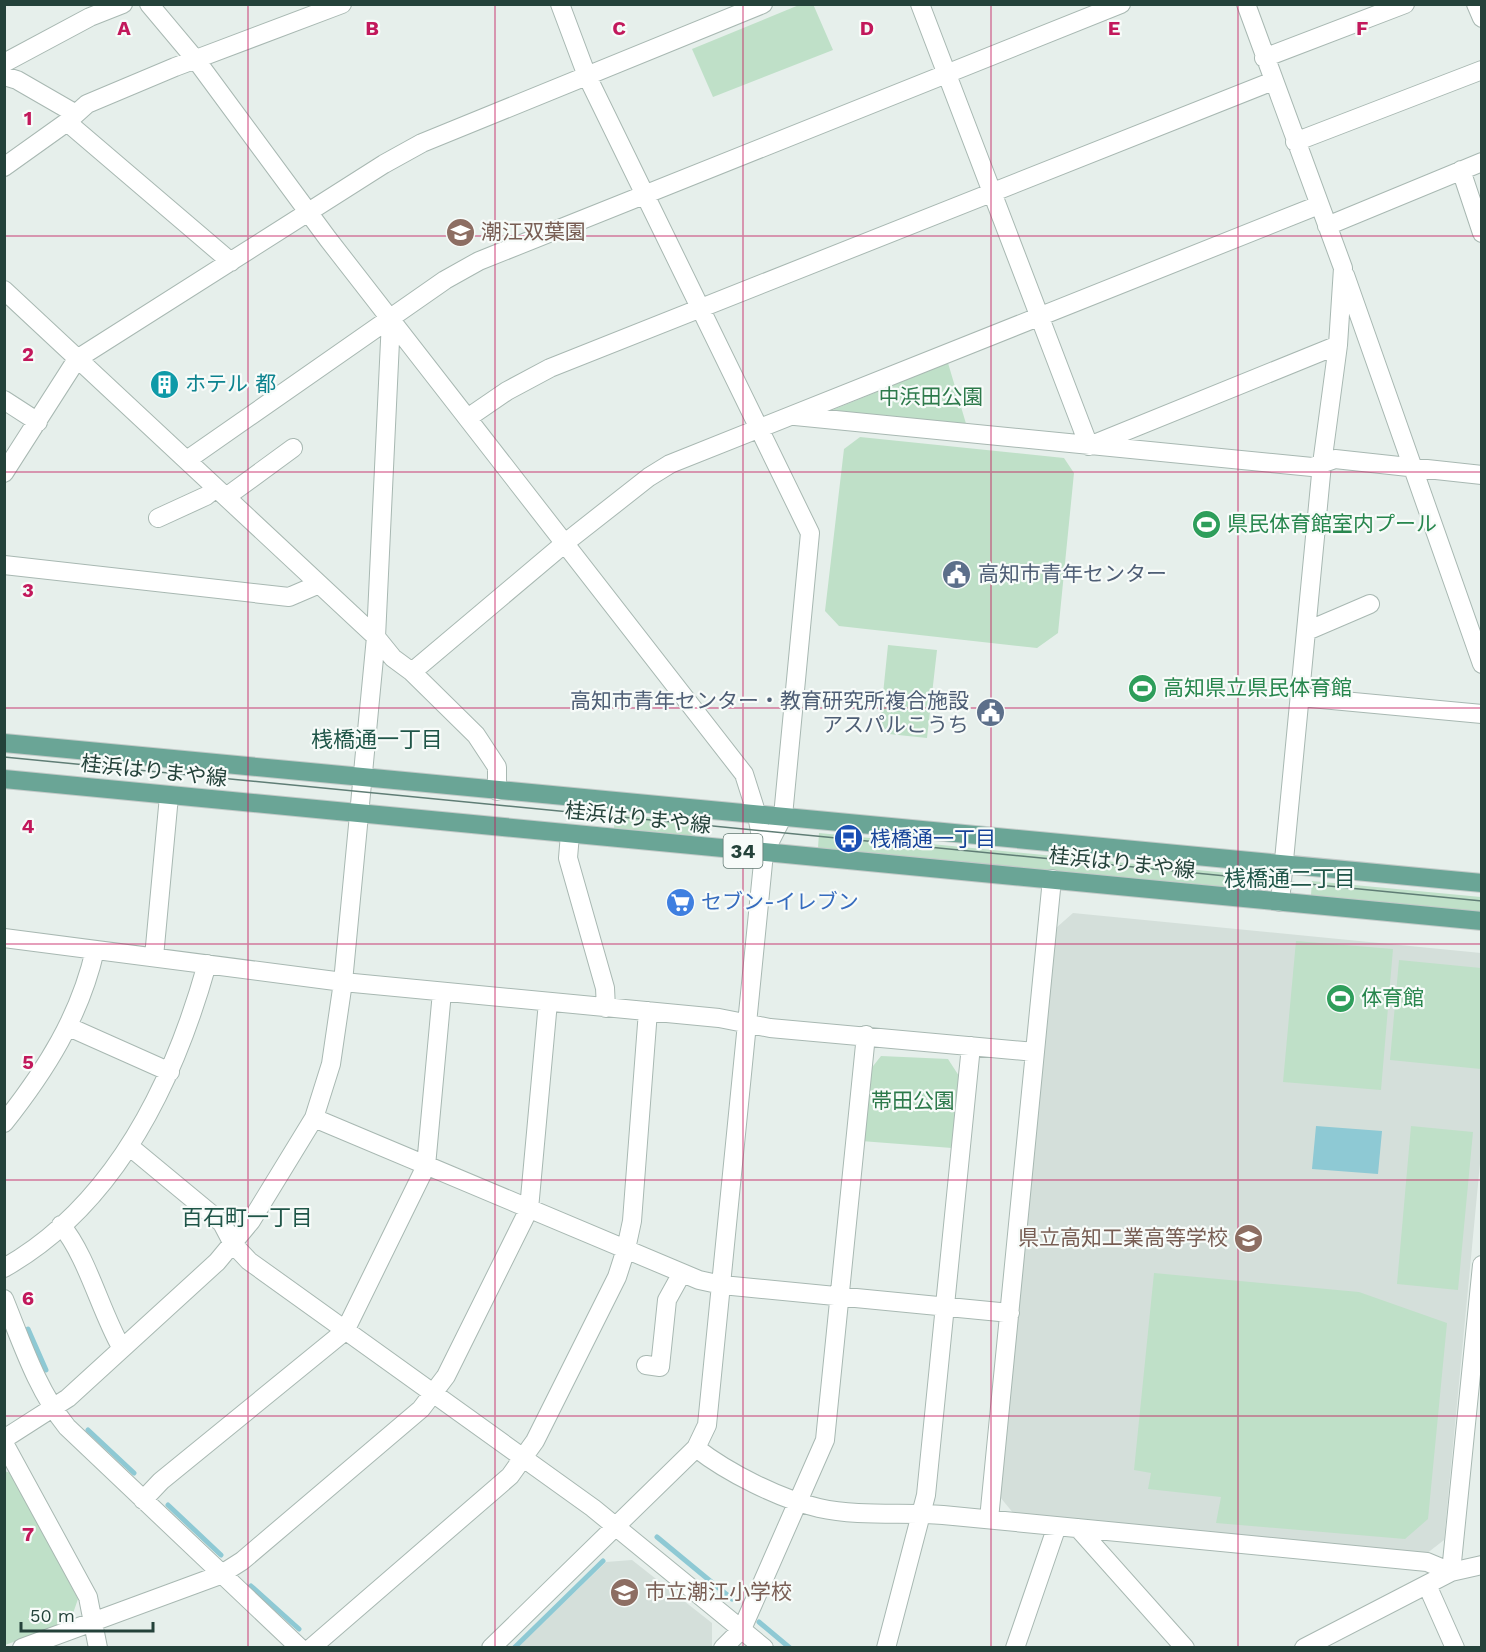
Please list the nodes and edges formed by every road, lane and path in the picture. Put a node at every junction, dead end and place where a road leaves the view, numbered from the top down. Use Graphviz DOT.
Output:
graph roads {
  1 [pos="123,4"];
  2 [pos="148,4"];
  3 [pos="342,4"];
  4 [pos="560,4"];
  5 [pos="763,4"];
  6 [pos="920,4"];
  7 [pos="1121,4"];
  8 [pos="1246,4"];
  9 [pos="1406,4"];
  10 [pos="1476,4"];
  11 [pos="1482,18"];
  12 [pos="1264,58"];
  13 [pos="196,60"];
  14 [pos="4,63"];
  15 [pos="1482,70"];
  16 [pos="947,73"];
  17 [pos="4,76"];
  18 [pos="587,76"];
  19 [pos="1273,81"];
  20 [pos="71,118"];
  21 [pos="1295,142"];
  22 [pos="1482,162"];
  23 [pos="4,167"];
  24 [pos="1461,170"];
  25 [pos="994,193"];
  26 [pos="644,194"];
  27 [pos="1319,205"];
  28 [pos="307,212"];
  29 [pos="1327,226"];
  30 [pos="1482,233"];
  31 [pos="231,262"];
  32 [pos="1343,268"];
  33 [pos="4,290"];
  34 [pos="702,309"];
  35 [pos="1040,316"];
  36 [pos="391,320"];
  37 [pos="1338,345"];
  38 [pos="77,359"];
  39 [pos="4,400"];
  40 [pos="791,416"];
  41 [pos="469,417"];
  42 [pos="38,422"];
  43 [pos="760,428"];
  44 [pos="1089,446"];
  45 [pos="293,448"];
  46 [pos="187,460"];
  47 [pos="1322,464"];
  48 [pos="1414,467"];
  49 [pos="4,473"];
  50 [pos="1482,475"];
  51 [pos="221,493"];
  52 [pos="159,518"];
  53 [pos="565,543"];
  54 [pos="4,565"];
  55 [pos="317,585"];
  56 [pos="1370,604"];
  57 [pos="1307,631"];
  58 [pos="376,637"];
  59 [pos="1482,664"];
  60 [pos="412,672"];
  61 [pos="1300,697"];
  62 [pos="1482,714"];
  63 [pos="4,743"];
  64 [pos="363,776"];
  65 [pos="4,779"];
  66 [pos="497,791"];
  67 [pos="169,796"];
  68 [pos="359,813"];
  69 [pos="757,815"];
  70 [pos="783,816"];
  71 [pos="570,834"];
  72 [pos="764,853"];
  73 [pos="1284,864"];
  74 [pos="1052,879"];
  75 [pos="1482,883"];
  76 [pos="1280,902"];
  77 [pos="1482,921"];
  78 [pos="4,938"];
  79 [pos="95,950"];
  80 [pos="154,957"];
  81 [pos="207,964"];
  82 [pos="343,982"];
  83 [pos="442,992"];
  84 [pos="548,1002"];
  85 [pos="606,1008"];
  86 [pos="648,1011"];
  87 [pos="748,1023"];
  88 [pos="69,1027"];
  89 [pos="866,1035"];
  90 [pos="971,1046"];
  91 [pos="1035,1052"];
  92 [pos="170,1072"];
  93 [pos="314,1118"];
  94 [pos="4,1123"];
  95 [pos="129,1146"];
  96 [pos="426,1166"];
  97 [pos="529,1209"];
  98 [pos="61,1225"];
  99 [pos="233,1244"];
  100 [pos="627,1249"];
  101 [pos="1482,1265"];
  102 [pos="4,1268"];
  103 [pos="682,1273"];
  104 [pos="722,1285"];
  105 [pos="839,1296"];
  106 [pos="4,1299"];
  107 [pos="946,1307"];
  108 [pos="1010,1313"];
  109 [pos="345,1331"];
  110 [pos="11,1332"];
  111 [pos="121,1347"];
  112 [pos="646,1365"];
  113 [pos="434,1394"];
  114 [pos="52,1409"];
  115 [pos="1473,1435"];
  116 [pos="4,1441"];
  117 [pos="696,1448"];
  118 [pos="524,1458"];
  119 [pos="143,1500"];
  120 [pos="799,1501"];
  121 [pos="921,1514"];
  122 [pos="989,1519"];
  123 [pos="615,1525"];
  124 [pos="1057,1526"];
  125 [pos="1078,1528"];
  126 [pos="1482,1565"];
  127 [pos="1451,1572"];
  128 [pos="220,1575"];
  129 [pos="1427,1585"];
  130 [pos="95,1622"];
  131 [pos="742,1629"];
  132 [pos="22,1647"];
  133 [pos="98,1647"];
  134 [pos="300,1647"];
  135 [pos="311,1647"];
  136 [pos="491,1647"];
  137 [pos="723,1647"];
  138 [pos="764,1647"];
  139 [pos="886,1647"];
  140 [pos="1015,1647"];
  141 [pos="1185,1647"];
  142 [pos="1304,1647"];
  143 [pos="1455,1647"];
  1 -- 14 [label="street"];
  2 -- 13 [label="street"];
  3 -- 13 [label="street"];
  4 -- 18 [label="street"];
  5 -- 18 [label="street"];
  6 -- 16 [label="street"];
  7 -- 16 [label="street"];
  8 -- 12 [label="street"];
  9 -- 12 [label="street"];
  10 -- 11 [label="street"];
  12 -- 19 [label="street"];
  13 -- 20 [label="street"];
  13 -- 28 [label="street"];
  15 -- 21 [label="street"];
  16 -- 25 [label="street"];
  16 -- 26 [label="street"];
  17 -- 20 [label="street"];
  18 -- 26 [label="street"];
  18 -- 28 [label="street"];
  19 -- 21 [label="street"];
  19 -- 25 [label="street"];
  20 -- 23 [label="street"];
  20 -- 31 [label="street"];
  21 -- 27 [label="street"];
  22 -- 24 [label="street"];
  24 -- 29 [label="street"];
  24 -- 30 [label="street"];
  25 -- 34 [label="street"];
  25 -- 35 [label="street"];
  26 -- 34 [label="street"];
  26 -- 36 [label="street"];
  27 -- 29 [label="street"];
  27 -- 35 [label="street"];
  28 -- 31 [label="street"];
  28 -- 36 [label="street"];
  29 -- 32 [label="street"];
  31 -- 38 [label="street"];
  32 -- 37 [label="street"];
  32 -- 48 [label="street"];
  33 -- 38 [label="street"];
  34 -- 41 [label="street"];
  34 -- 43 [label="street"];
  35 -- 40 [label="street"];
  35 -- 44 [label="street"];
  36 -- 41 [label="street"];
  36 -- 46 [label="street"];
  36 -- 58 [label="street"];
  37 -- 44 [label="street"];
  37 -- 47 [label="street"];
  38 -- 42 [label="street"];
  38 -- 46 [label="street"];
  39 -- 42 [label="street"];
  40 -- 43 [label="street"];
  40 -- 44 [label="street"];
  41 -- 53 [label="street"];
  42 -- 49 [label="street"];
  43 -- 53 [label="street"];
  43 -- 70 [label="street"];
  44 -- 47 [label="street"];
  45 -- 51 [label="street"];
  46 -- 51 [label="street"];
  47 -- 48 [label="street"];
  47 -- 57 [label="street"];
  48 -- 50 [label="street"];
  48 -- 59 [label="street"];
  51 -- 52 [label="street"];
  51 -- 55 [label="street"];
  53 -- 60 [label="street"];
  53 -- 69 [label="street"];
  54 -- 55 [label="street"];
  55 -- 58 [label="street"];
  56 -- 57 [label="street"];
  57 -- 61 [label="street"];
  58 -- 60 [label="street"];
  58 -- 64 [label="street"];
  60 -- 66 [label="street"];
  61 -- 62 [label="street"];
  61 -- 73 [label="street"];
  63 -- 64 [label="main road, 桂浜はりまや線 / 34"];
  64 -- 66 [label="main road, 桂浜はりまや線 / 34"];
  64 -- 68 [label="street"];
  65 -- 67 [label="main road, 桂浜はりまや線 / 34"];
  66 -- 69 [label="main road, 桂浜はりまや線 / 34"];
  67 -- 68 [label="main road, 桂浜はりまや線 / 34"];
  67 -- 80 [label="street"];
  68 -- 71 [label="main road, 桂浜はりまや線 / 34"];
  68 -- 82 [label="street"];
  69 -- 70 [label="main road, 桂浜はりまや線 / 34"];
  69 -- 72 [label="street"];
  70 -- 72 [label="street"];
  70 -- 73 [label="main road, 桂浜はりまや線 / 34"];
  71 -- 72 [label="main road, 桂浜はりまや線 / 34"];
  71 -- 85 [label="street"];
  72 -- 74 [label="main road, 桂浜はりまや線 / 34"];
  72 -- 87 [label="street"];
  73 -- 75 [label="main road, 桂浜はりまや線 / 34"];
  73 -- 76 [label="street"];
  74 -- 76 [label="main road, 桂浜はりまや線 / 34"];
  74 -- 91 [label="street"];
  76 -- 77 [label="main road, 桂浜はりまや線 / 34"];
  78 -- 79 [label="street"];
  79 -- 80 [label="street"];
  79 -- 88 [label="street"];
  80 -- 81 [label="street"];
  81 -- 82 [label="street"];
  81 -- 92 [label="street"];
  82 -- 83 [label="street"];
  82 -- 93 [label="street"];
  83 -- 84 [label="street"];
  83 -- 96 [label="street"];
  84 -- 85 [label="street"];
  84 -- 97 [label="street"];
  85 -- 86 [label="street"];
  86 -- 87 [label="street"];
  86 -- 100 [label="street"];
  87 -- 89 [label="street"];
  87 -- 104 [label="street"];
  88 -- 92 [label="street"];
  88 -- 94 [label="street"];
  89 -- 90 [label="street"];
  89 -- 105 [label="street"];
  90 -- 91 [label="street"];
  90 -- 107 [label="street"];
  91 -- 108 [label="street"];
  92 -- 95 [label="street"];
  93 -- 96 [label="street"];
  93 -- 99 [label="street"];
  95 -- 98 [label="street"];
  95 -- 99 [label="street"];
  96 -- 97 [label="street"];
  96 -- 109 [label="street"];
  97 -- 100 [label="street"];
  97 -- 113 [label="street"];
  98 -- 102 [label="street"];
  98 -- 111 [label="street"];
  99 -- 109 [label="street"];
  99 -- 111 [label="street"];
  100 -- 103 [label="street"];
  100 -- 118 [label="street"];
  101 -- 115 [label="street"];
  103 -- 104 [label="street"];
  103 -- 112 [label="street"];
  104 -- 105 [label="street"];
  104 -- 117 [label="street"];
  105 -- 107 [label="street"];
  105 -- 120 [label="street"];
  106 -- 110 [label="street"];
  107 -- 108 [label="street"];
  107 -- 121 [label="street"];
  108 -- 122 [label="street"];
  109 -- 113 [label="street"];
  109 -- 119 [label="street"];
  110 -- 114 [label="street"];
  111 -- 114 [label="street"];
  113 -- 118 [label="street"];
  113 -- 128 [label="street"];
  114 -- 116 [label="street"];
  114 -- 119 [label="street"];
  115 -- 127 [label="street"];
  116 -- 130 [label="street"];
  117 -- 120 [label="street"];
  117 -- 123 [label="street"];
  118 -- 123 [label="street"];
  118 -- 135 [label="street"];
  119 -- 128 [label="street"];
  120 -- 121 [label="street"];
  120 -- 131 [label="street"];
  121 -- 122 [label="street"];
  121 -- 139 [label="street"];
  122 -- 124 [label="street"];
  123 -- 131 [label="street"];
  123 -- 136 [label="street"];
  124 -- 125 [label="street"];
  124 -- 140 [label="street"];
  125 -- 127 [label="street"];
  125 -- 141 [label="street"];
  126 -- 127 [label="street"];
  127 -- 129 [label="street"];
  128 -- 130 [label="street"];
  128 -- 134 [label="street"];
  129 -- 142 [label="street"];
  129 -- 143 [label="street"];
  130 -- 132 [label="street"];
  130 -- 133 [label="street"];
  131 -- 137 [label="street"];
  131 -- 138 [label="street"];
}
